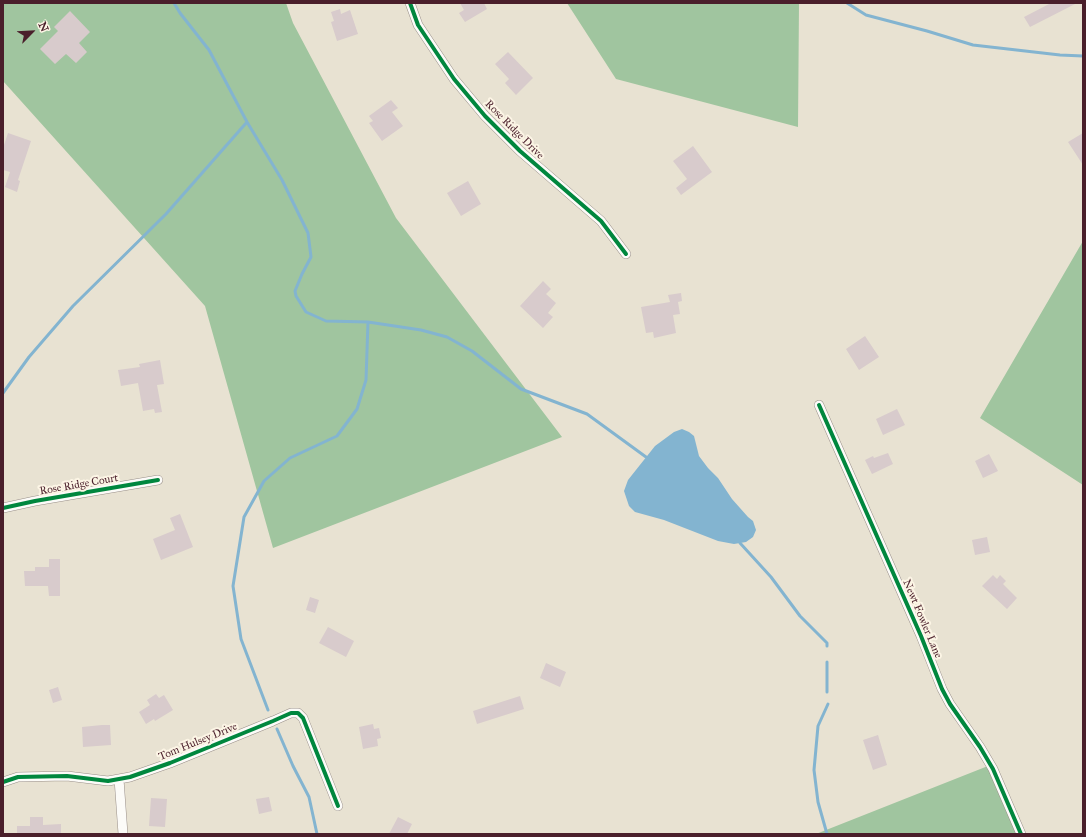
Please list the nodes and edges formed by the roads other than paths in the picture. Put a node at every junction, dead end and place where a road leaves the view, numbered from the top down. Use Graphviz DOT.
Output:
graph roads {
  1 [pos="410,3"];
  2 [pos="626,254"];
  3 [pos="819,405"];
  4 [pos="158,480"];
  5 [pos="3,508"];
  6 [pos="119,779"];
  7 [pos="3,782"];
  8 [pos="338,806"];
  9 [pos="123,834"];
  10 [pos="1020,834"];
  1 -- 2 [label="street, Rose Ridge Drive"];
  3 -- 10 [label="street, Newt Fowler Lane"];
  4 -- 5 [label="street, Rose Ridge Court"];
  6 -- 7 [label="street, Tom Hulsey Drive"];
  6 -- 8 [label="street, Tom Hulsey Drive"];
  6 -- 9 [label="street"];
}
